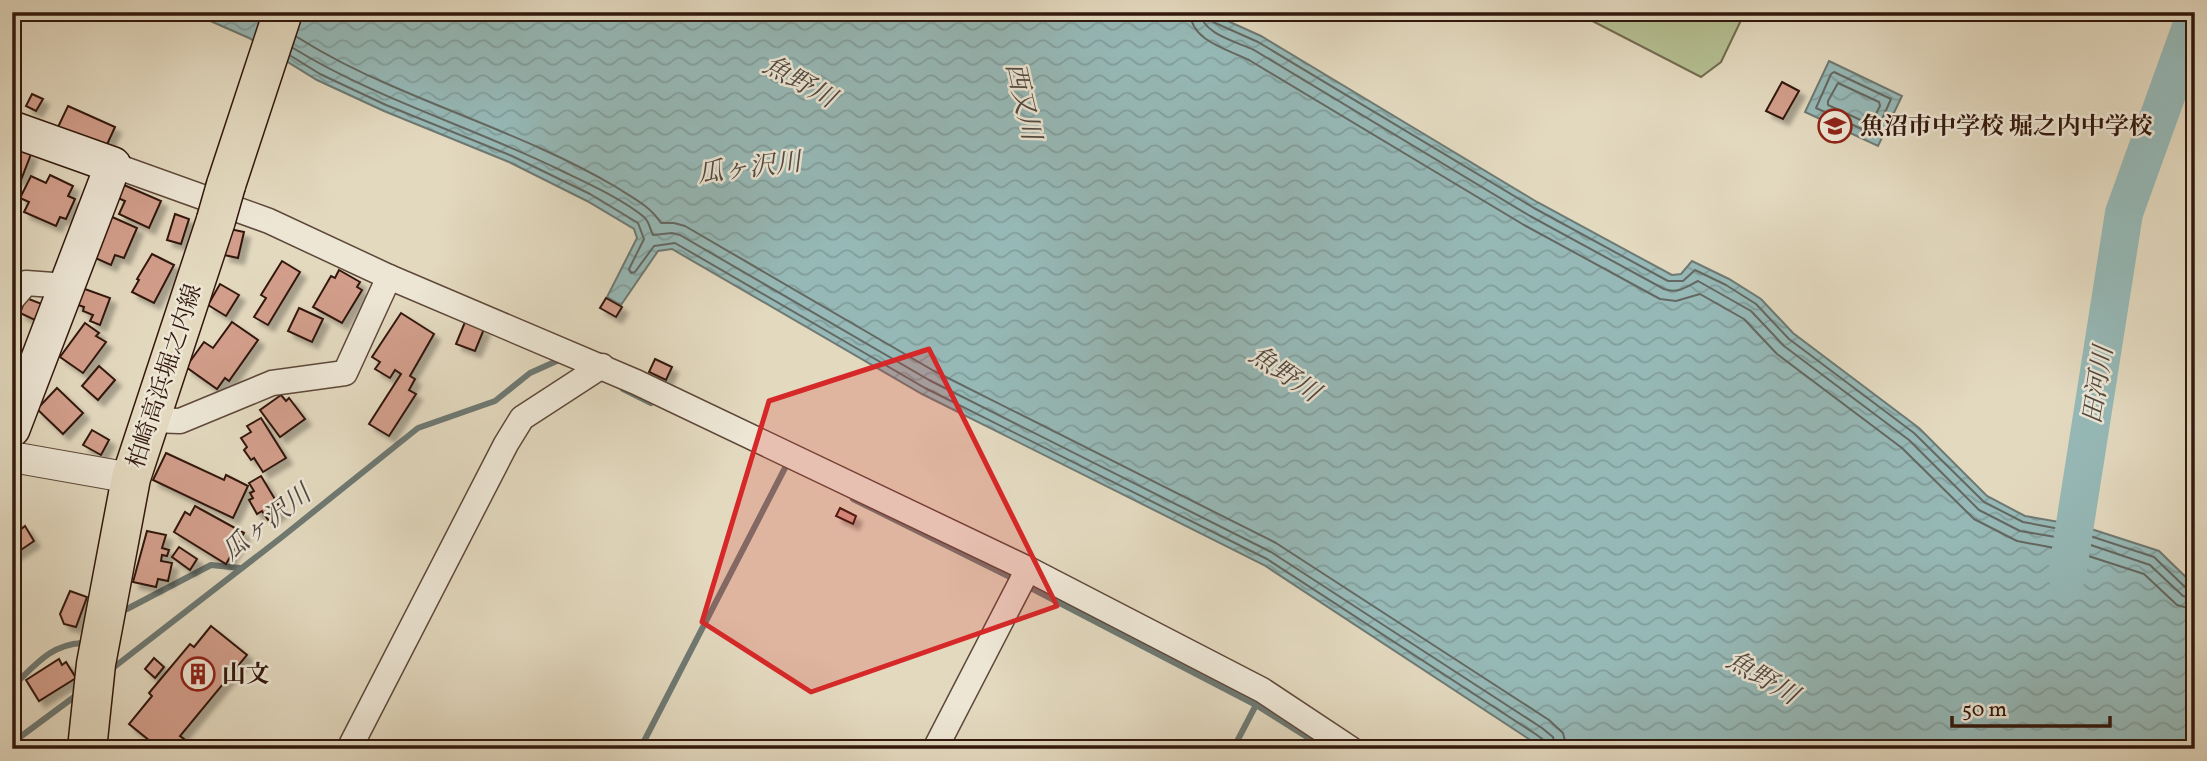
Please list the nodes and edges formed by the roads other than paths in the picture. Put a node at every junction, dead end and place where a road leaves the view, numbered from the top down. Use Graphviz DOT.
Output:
graph roads {
  1 [pos="282,12"];
  2 [pos="12,129"];
  3 [pos="113,165"];
  4 [pos="388,277"];
  5 [pos="67,286"];
  6 [pos="12,299"];
  7 [pos="603,366"];
  8 [pos="151,420"];
  9 [pos="12,429"];
  10 [pos="12,457"];
  11 [pos="131,478"];
  12 [pos="1028,569"];
  13 [pos="87,749"];
  14 [pos="349,749"];
  15 [pos="935,749"];
  16 [pos="1351,749"];
  1 -- 8 [label="main road, 柏崎高浜堀之内線"];
  2 -- 3 [label="main road"];
  3 -- 4 [label="street"];
  3 -- 5 [label="main road"];
  4 -- 7 [label="street"];
  4 -- 8 [label="street"];
  5 -- 6 [label="street"];
  5 -- 9 [label="main road"];
  7 -- 12 [label="street"];
  7 -- 14 [label="street"];
  8 -- 11 [label="main road, 柏崎高浜堀之内線"];
  10 -- 11 [label="street"];
  11 -- 13 [label="main road, 柏崎高浜堀之内線"];
  12 -- 15 [label="street"];
  12 -- 16 [label="street"];
}
